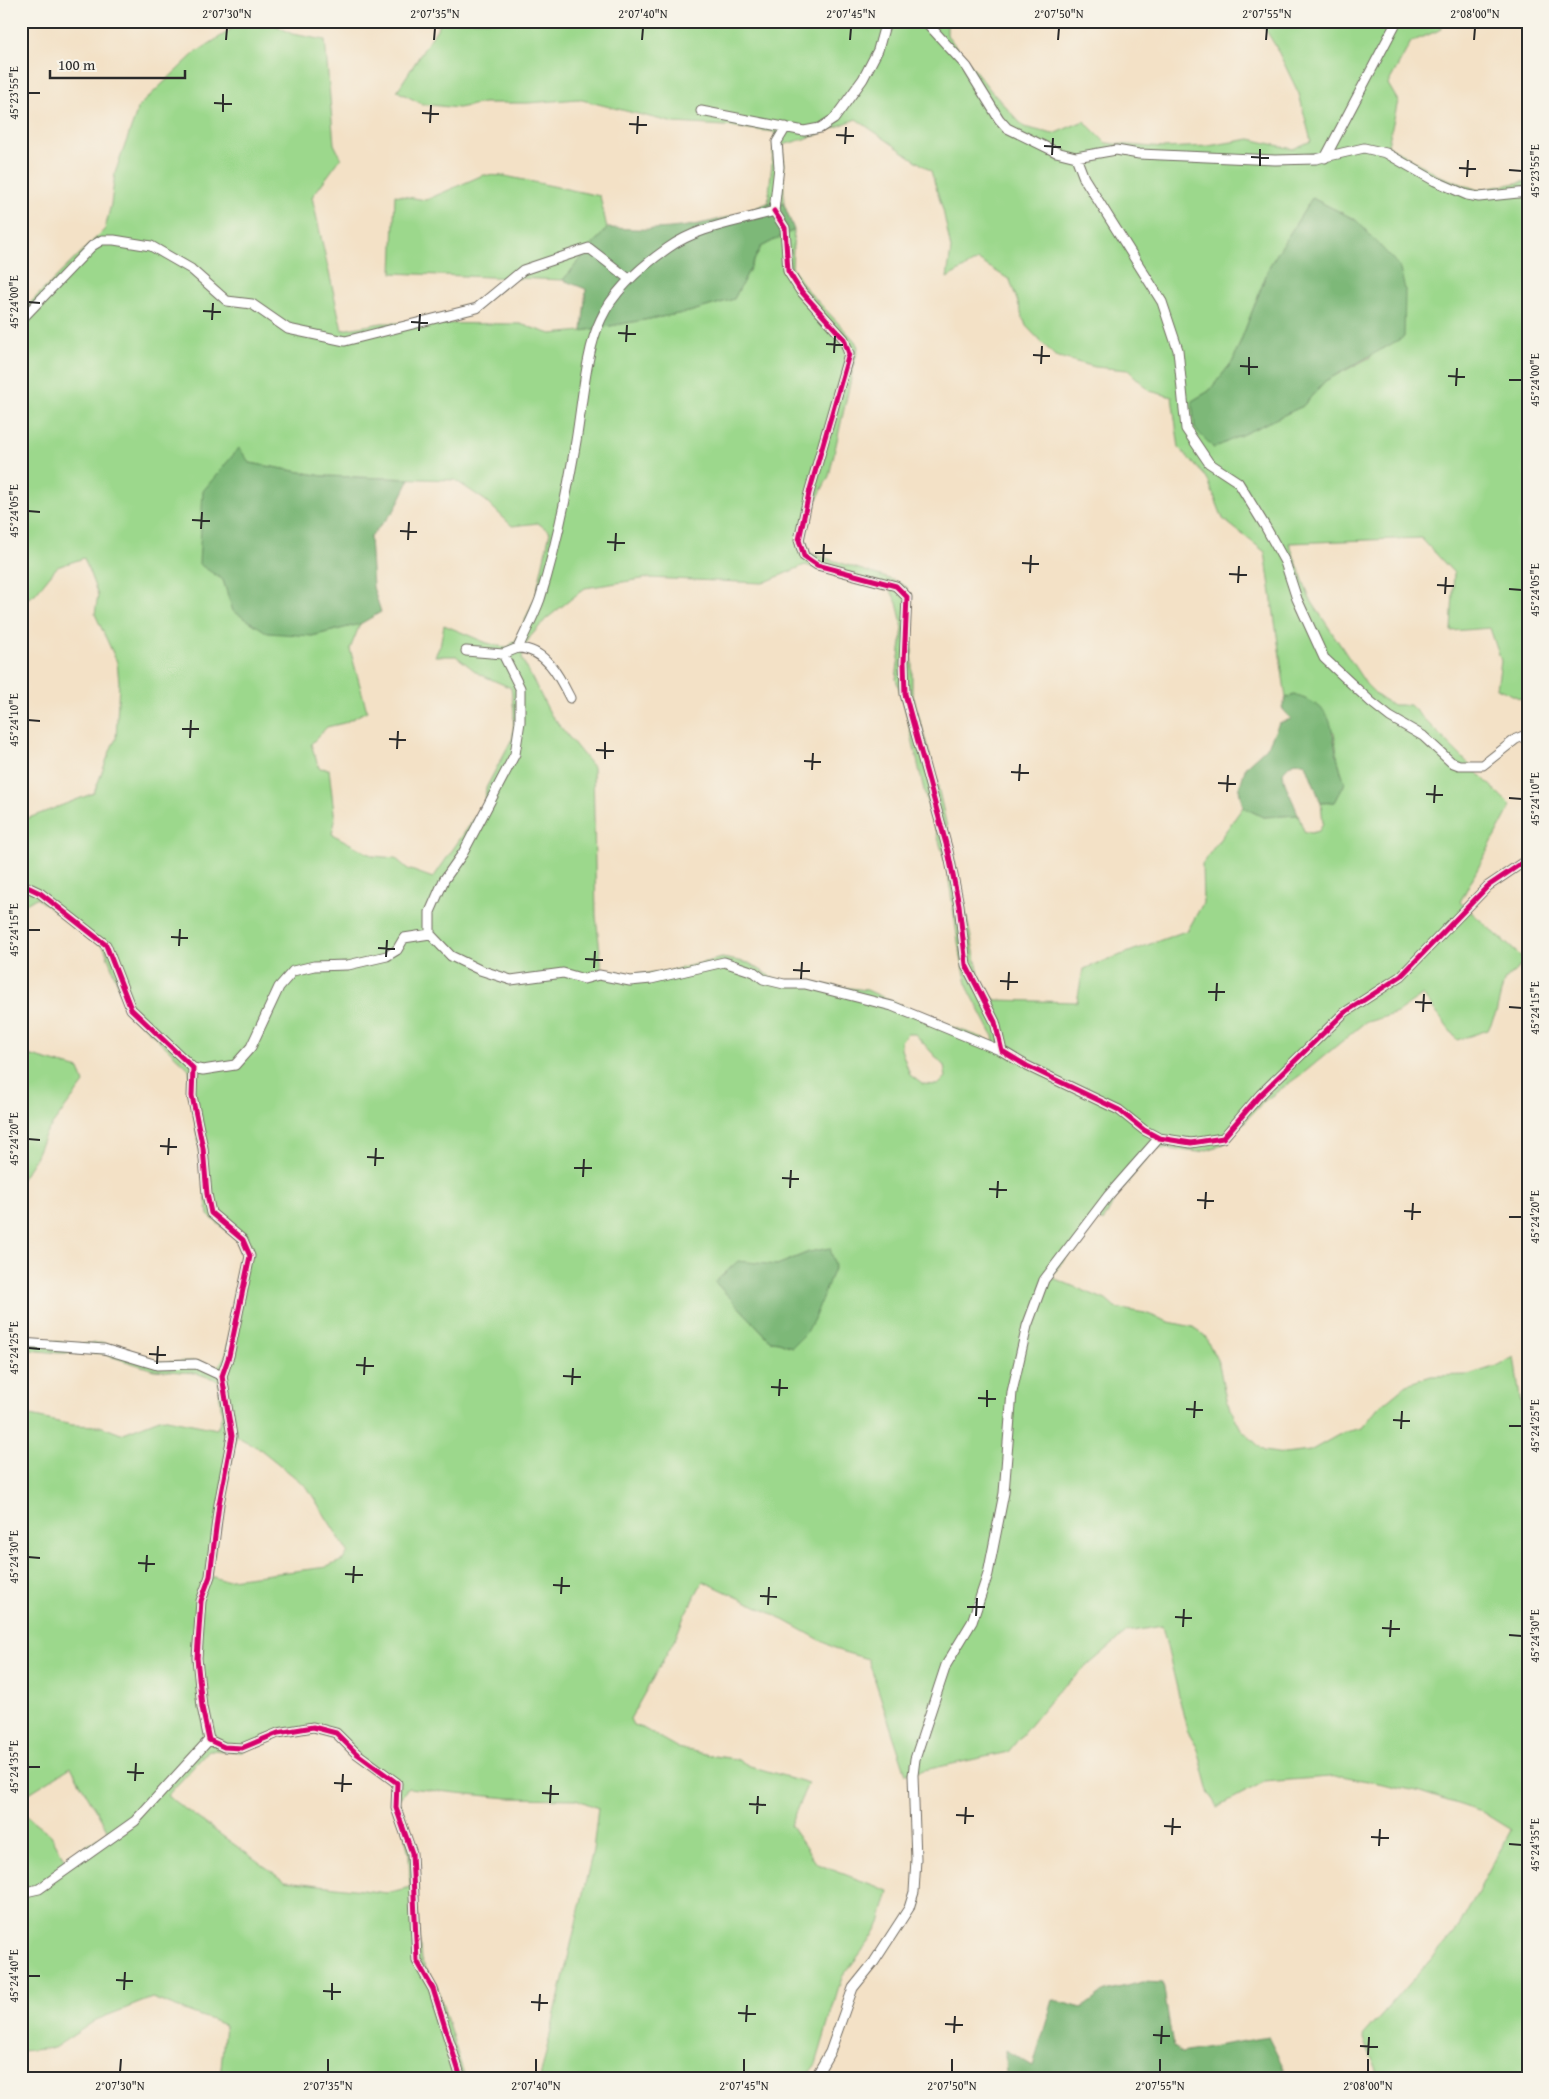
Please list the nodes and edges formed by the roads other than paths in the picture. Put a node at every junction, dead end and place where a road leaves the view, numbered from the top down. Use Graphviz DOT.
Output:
graph roads {
  1 [pos="886,21"];
  2 [pos="925,21"];
  3 [pos="1397,21"];
  4 [pos="701,111"];
  5 [pos="786,127"];
  6 [pos="1076,157"];
  7 [pos="1325,158"];
  8 [pos="1528,192"];
  9 [pos="774,211"];
  10 [pos="629,279"];
  11 [pos="21,320"];
  12 [pos="518,648"];
  13 [pos="466,651"];
  14 [pos="503,654"];
  15 [pos="570,698"];
  16 [pos="1528,734"];
  17 [pos="1528,859"];
  18 [pos="21,884"];
  19 [pos="430,934"];
  20 [pos="1002,1050"];
  21 [pos="192,1068"];
  22 [pos="1159,1138"];
  23 [pos="21,1343"];
  24 [pos="222,1376"];
  25 [pos="209,1740"];
  26 [pos="21,1893"];
  27 [pos="461,2078"];
  28 [pos="815,2078"];
  1 -- 5 [label="street"];
  2 -- 6 [label="street"];
  3 -- 7 [label="street"];
  4 -- 5 [label="street"];
  5 -- 9 [label="street"];
  6 -- 7 [label="street"];
  6 -- 16 [label="street"];
  7 -- 8 [label="street"];
  9 -- 10 [label="street"];
  9 -- 20 [label="street"];
  10 -- 11 [label="street"];
  10 -- 12 [label="street"];
  12 -- 14 [label="street"];
  12 -- 15 [label="street"];
  13 -- 14 [label="street"];
  14 -- 19 [label="street"];
  17 -- 22 [label="street"];
  18 -- 21 [label="street"];
  19 -- 20 [label="street"];
  19 -- 21 [label="street"];
  20 -- 22 [label="street"];
  21 -- 24 [label="street"];
  22 -- 28 [label="street"];
  23 -- 24 [label="street"];
  24 -- 25 [label="street"];
  25 -- 26 [label="street"];
  25 -- 27 [label="street"];
}
